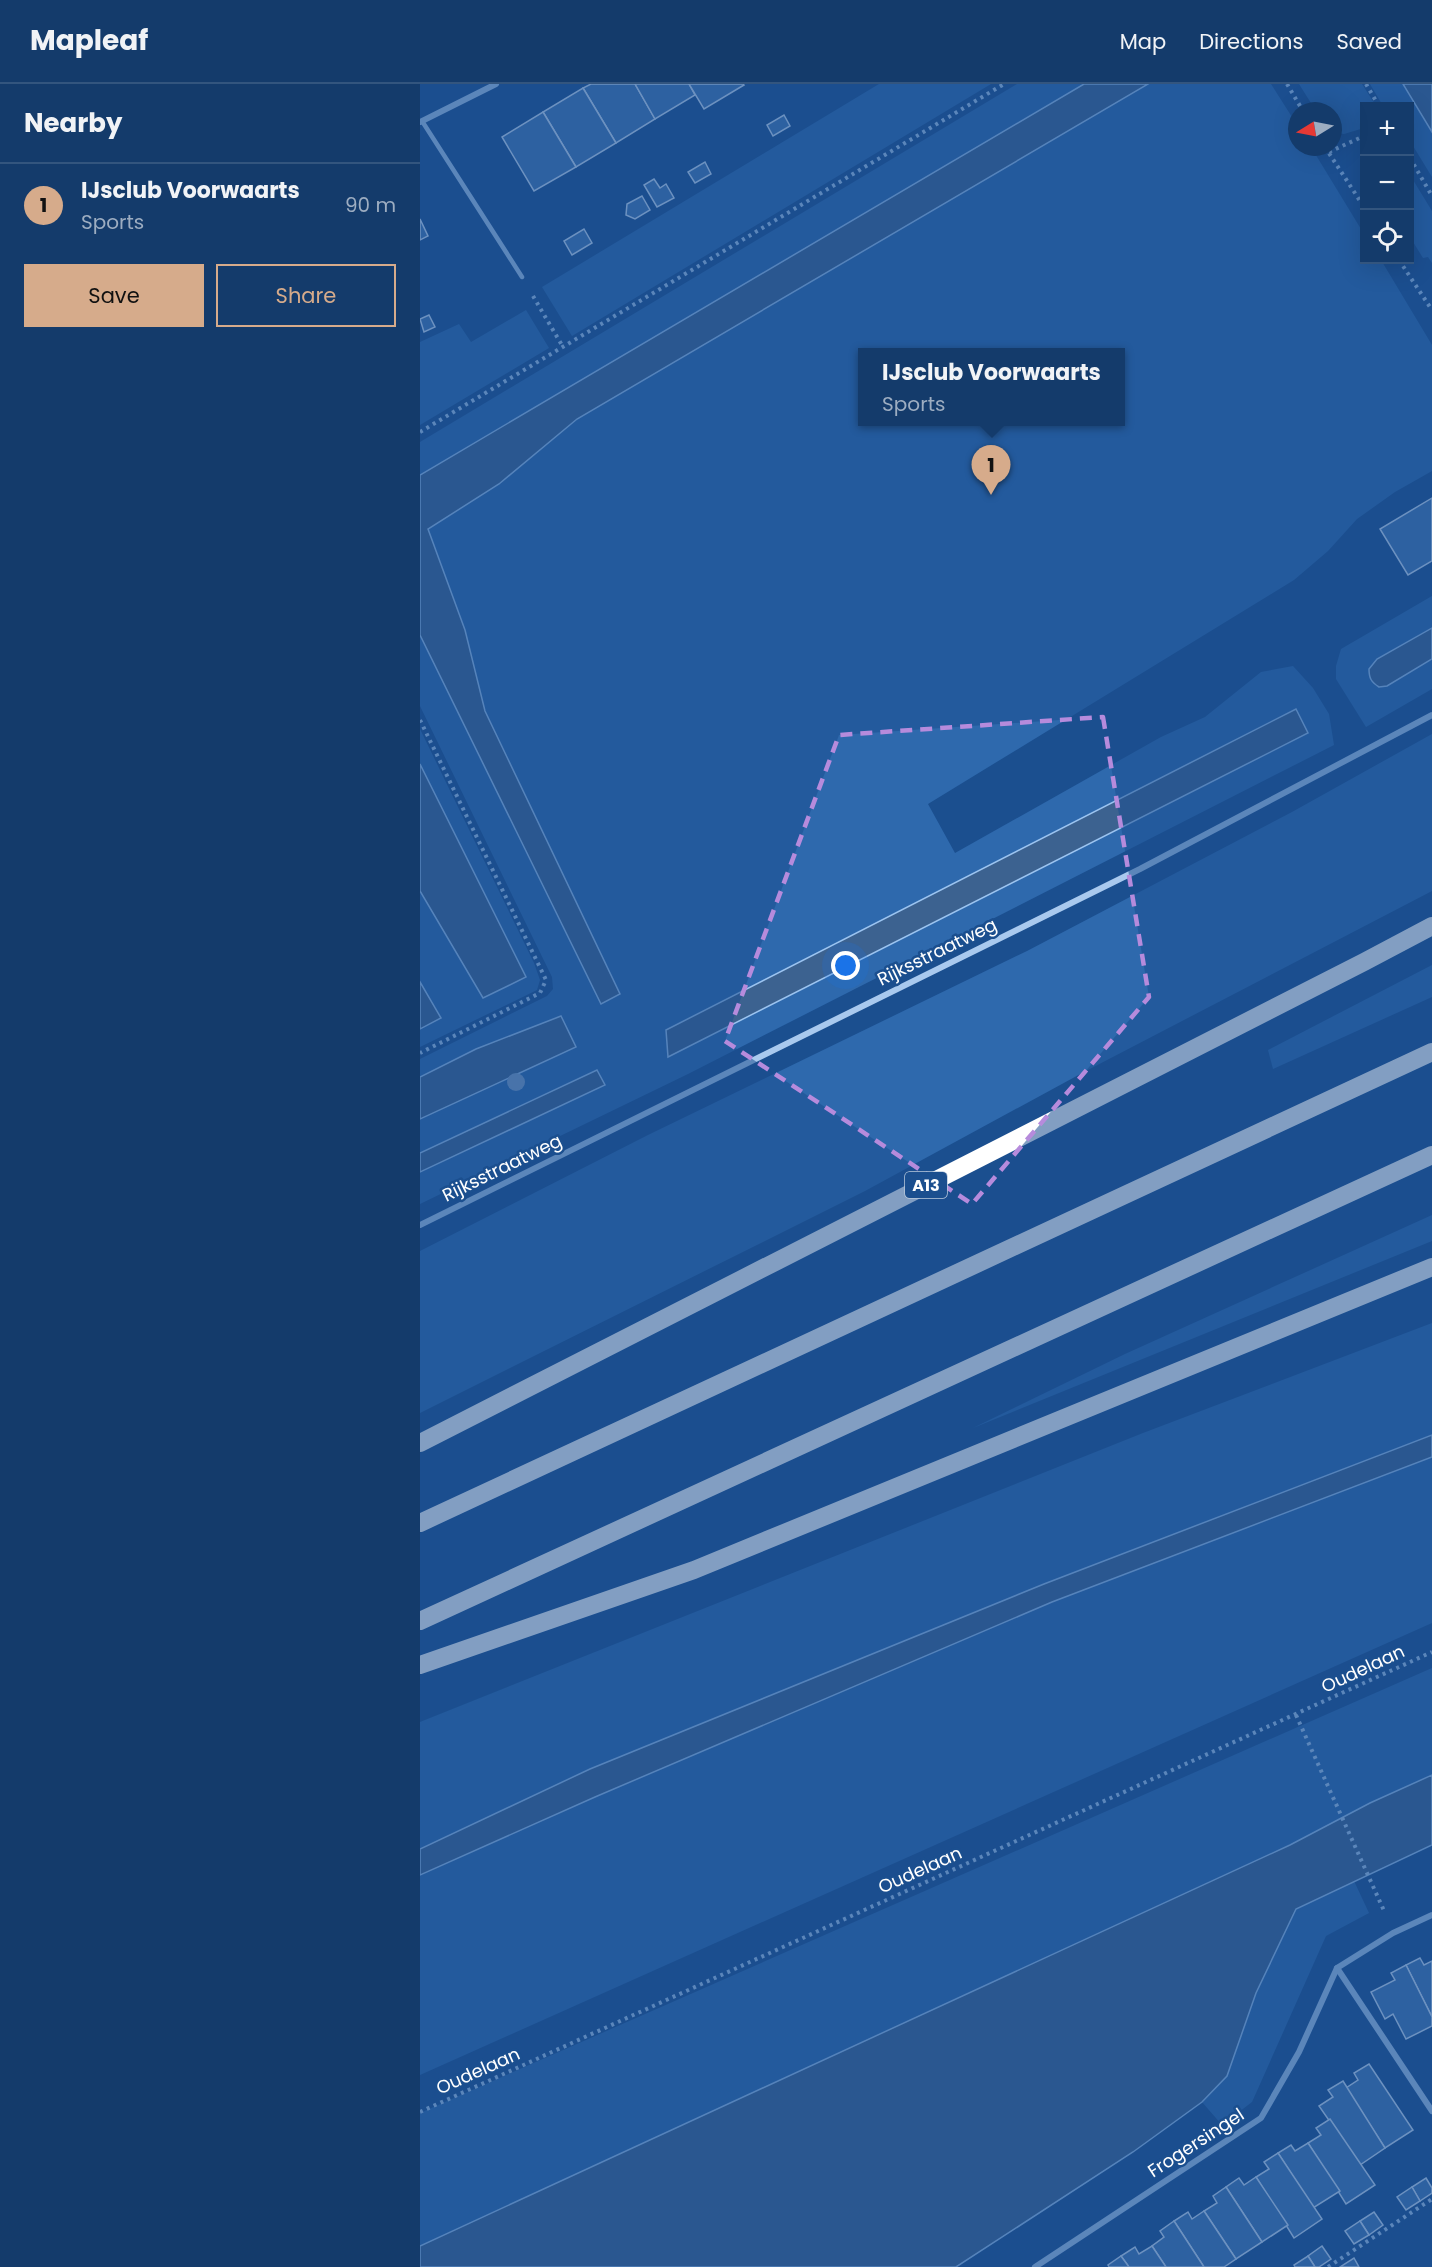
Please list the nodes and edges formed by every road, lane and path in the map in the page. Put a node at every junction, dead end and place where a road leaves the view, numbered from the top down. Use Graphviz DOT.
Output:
graph roads {
  1 [pos="496,84"];
  2 [pos="1004,84"];
  3 [pos="1287,84"];
  4 [pos="1365,84"];
  5 [pos="1298,102"];
  6 [pos="1376,102"];
  7 [pos="421,120"];
  8 [pos="1360,138"];
  9 [pos="1342,146"];
  10 [pos="1332,156"];
  11 [pos="1414,165"];
  12 [pos="1432,195"];
  13 [pos="1360,199"];
  14 [pos="1402,264"];
  15 [pos="522,277"];
  16 [pos="1432,310"];
  17 [pos="563,347"];
  18 [pos="420,432"];
  19 [pos="1432,715"];
  20 [pos="420,720"];
  21 [pos="1432,926"];
  22 [pos="1432,1052"];
  23 [pos="420,1053"];
  24 [pos="1432,1155"];
  25 [pos="420,1225"];
  26 [pos="1432,1267"];
  27 [pos="420,1443"];
  28 [pos="420,1523"];
  29 [pos="420,1621"];
  30 [pos="1432,1652"];
  31 [pos="420,1665"];
  32 [pos="1296,1714"];
  33 [pos="1376,1892"];
  34 [pos="1432,1915"];
  35 [pos="1337,1968"];
  36 [pos="1432,2111"];
  37 [pos="420,2112"];
  38 [pos="1432,2199"];
  39 [pos="1035,2267"];
  40 [pos="1328,2267"];
  1 -- 7 [label="street"];
  2 -- 17 [label="path"];
  3 -- 5 [label="path"];
  4 -- 6 [label="path"];
  7 -- 15 [label="lane"];
  8 -- 9 [label="path"];
  10 -- 13 [label="path"];
  11 -- 12 [label="path"];
  14 -- 16 [label="path"];
  15 -- 17 [label="path"];
  17 -- 18 [label="path"];
  19 -- 25 [label="street, Rijksstraatweg"];
  20 -- 23 [label="path"];
  21 -- 27 [label="highway, A13"];
  22 -- 28 [label="highway"];
  24 -- 29 [label="highway"];
  26 -- 31 [label="highway"];
  30 -- 32 [label="path, Oudelaan"];
  32 -- 33 [label="path"];
  32 -- 37 [label="path, Oudelaan"];
  34 -- 35 [label="street"];
  35 -- 36 [label="street"];
  35 -- 39 [label="street, Frogersingel"];
  38 -- 40 [label="path"];
}
